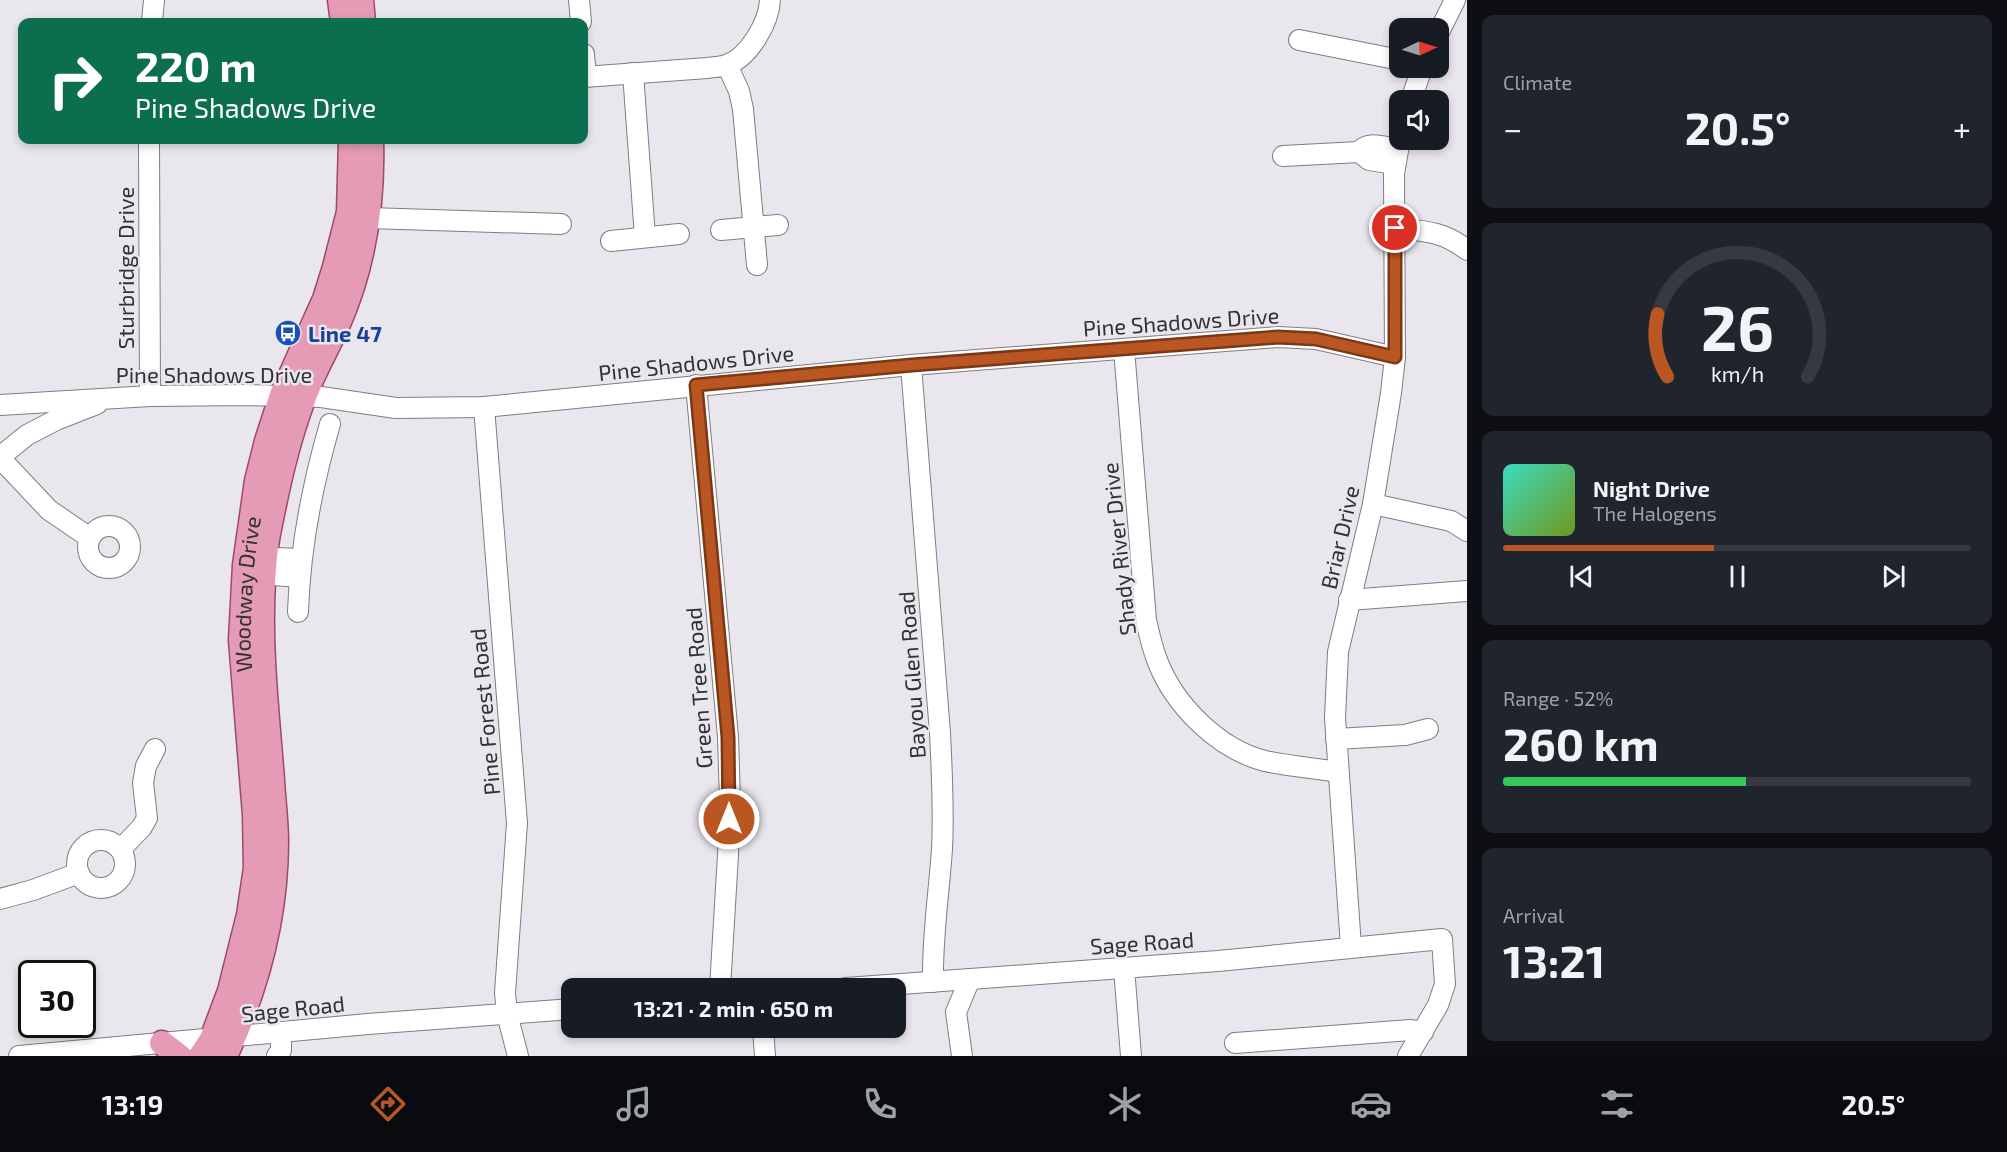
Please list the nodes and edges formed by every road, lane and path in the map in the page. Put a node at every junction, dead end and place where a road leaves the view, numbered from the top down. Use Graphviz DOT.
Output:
graph roads {
  1 [pos="154,0"];
  2 [pos="340,0"];
  3 [pos="361,0"];
  4 [pos="579,0"];
  5 [pos="771,0"];
  6 [pos="1455,0"];
  7 [pos="152,18"];
  8 [pos="342,18"];
  9 [pos="363,18"];
  10 [pos="581,18"];
  11 [pos="1446,18"];
  12 [pos="1299,40"];
  13 [pos="1389,58"];
  14 [pos="727,65"];
  15 [pos="633,74"];
  16 [pos="588,77"];
  17 [pos="149,144"];
  18 [pos="351,144"];
  19 [pos="371,144"];
  20 [pos="1397,151"];
  21 [pos="1283,156"];
  22 [pos="369,218"];
  23 [pos="561,224"];
  24 [pos="778,225"];
  25 [pos="753,227"];
  26 [pos="1395,228"];
  27 [pos="721,230"];
  28 [pos="679,234"];
  29 [pos="645,237"];
  30 [pos="611,241"];
  31 [pos="1467,250"];
  32 [pos="757,265"];
  33 [pos="1124,349"];
  34 [pos="1395,357"];
  35 [pos="912,365"];
  36 [pos="696,385"];
  37 [pos="150,396"];
  38 [pos="293,396"];
  39 [pos="110,399"];
  40 [pos="0,405"];
  41 [pos="484,407"];
  42 [pos="330,424"];
  43 [pos="0,458"];
  44 [pos="1372,504"];
  45 [pos="1467,531"];
  46 [pos="90,538"];
  47 [pos="255,566"];
  48 [pos="300,568"];
  49 [pos="1467,591"];
  50 [pos="1349,600"];
  51 [pos="298,612"];
  52 [pos="1428,729"];
  53 [pos="1336,739"];
  54 [pos="154,749"];
  55 [pos="1338,772"];
  56 [pos="121,849"];
  57 [pos="79,873"];
  58 [pos="1,898"];
  59 [pos="1351,947"];
  60 [pos="1124,968"];
  61 [pos="721,978"];
  62 [pos="970,979"];
  63 [pos="933,982"];
  64 [pos="906,984"];
  65 [pos="561,1010"];
  66 [pos="507,1014"];
  67 [pos="1423,1032"];
  68 [pos="281,1033"];
  69 [pos="764,1038"];
  70 [pos="1235,1043"];
  71 [pos="218,1047"];
  72 [pos="171,1049"];
  73 [pos="19,1056"];
  74 [pos="277,1056"];
  75 [pos="518,1056"];
  76 [pos="765,1056"];
  77 [pos="963,1056"];
  78 [pos="1131,1056"];
  79 [pos="1408,1056"];
  1 -- 7 [label="street"];
  2 -- 8 [label="main road"];
  3 -- 9 [label="main road"];
  4 -- 10 [label="street"];
  5 -- 14 [label="street"];
  6 -- 11 [label="street"];
  12 -- 13 [label="street"];
  14 -- 15 [label="street"];
  14 -- 25 [label="street"];
  15 -- 16 [label="street"];
  15 -- 29 [label="street"];
  17 -- 37 [label="street, Sturbridge Drive"];
  18 -- 38 [label="main road, Woodway Drive"];
  19 -- 22 [label="main road, Woodway Drive"];
  20 -- 21 [label="street"];
  20 -- 26 [label="street, Briar Drive"];
  22 -- 23 [label="street"];
  22 -- 38 [label="main road, Woodway Drive"];
  24 -- 25 [label="street"];
  25 -- 27 [label="street"];
  25 -- 32 [label="street"];
  26 -- 31 [label="street"];
  26 -- 34 [label="street, Briar Drive"];
  28 -- 29 [label="street"];
  29 -- 30 [label="street"];
  33 -- 34 [label="street, Pine Shadows Drive"];
  33 -- 35 [label="street, Pine Shadows Drive"];
  33 -- 55 [label="street, Shady River Drive"];
  34 -- 44 [label="street, Briar Drive"];
  35 -- 36 [label="street, Pine Shadows Drive"];
  35 -- 63 [label="street, Bayou Glen Road"];
  36 -- 41 [label="street, Pine Shadows Drive"];
  36 -- 61 [label="street, Green Tree Road"];
  37 -- 38 [label="street, Pine Shadows Drive"];
  37 -- 39 [label="street, Pine Shadows Drive"];
  38 -- 41 [label="street, Pine Shadows Drive"];
  38 -- 47 [label="main road, Woodway Drive"];
  39 -- 40 [label="street, Pine Shadows Drive"];
  39 -- 43 [label="street"];
  41 -- 66 [label="street, Pine Forest Road"];
  42 -- 48 [label="street"];
  43 -- 46 [label="street"];
  44 -- 45 [label="street"];
  44 -- 50 [label="street, Briar Drive"];
  47 -- 48 [label="street"];
  47 -- 71 [label="main road, Woodway Drive"];
  48 -- 51 [label="street"];
  49 -- 50 [label="street"];
  50 -- 53 [label="street, Briar Drive"];
  52 -- 53 [label="street"];
  53 -- 55 [label="street, Briar Drive"];
  54 -- 56 [label="street"];
  55 -- 59 [label="street, Briar Drive"];
  56 -- 57 [label="street"];
  56 -- 57 [label="street"];
  57 -- 58 [label="street"];
  59 -- 60 [label="street, Sage Road"];
  59 -- 67 [label="street, Sage Road"];
  60 -- 62 [label="street, Sage Road"];
  60 -- 78 [label="street"];
  62 -- 63 [label="street, Sage Road"];
  62 -- 77 [label="street"];
  63 -- 64 [label="street, Sage Road"];
  65 -- 66 [label="street, Sage Road"];
  66 -- 68 [label="street, Sage Road"];
  66 -- 75 [label="street, Pine Forest Road"];
  67 -- 70 [label="street"];
  67 -- 79 [label="street"];
  68 -- 71 [label="street, Sage Road"];
  68 -- 74 [label="street"];
  69 -- 76 [label="street"];
  71 -- 72 [label="street, Sage Road"];
  72 -- 73 [label="street, Sage Road"];
}
